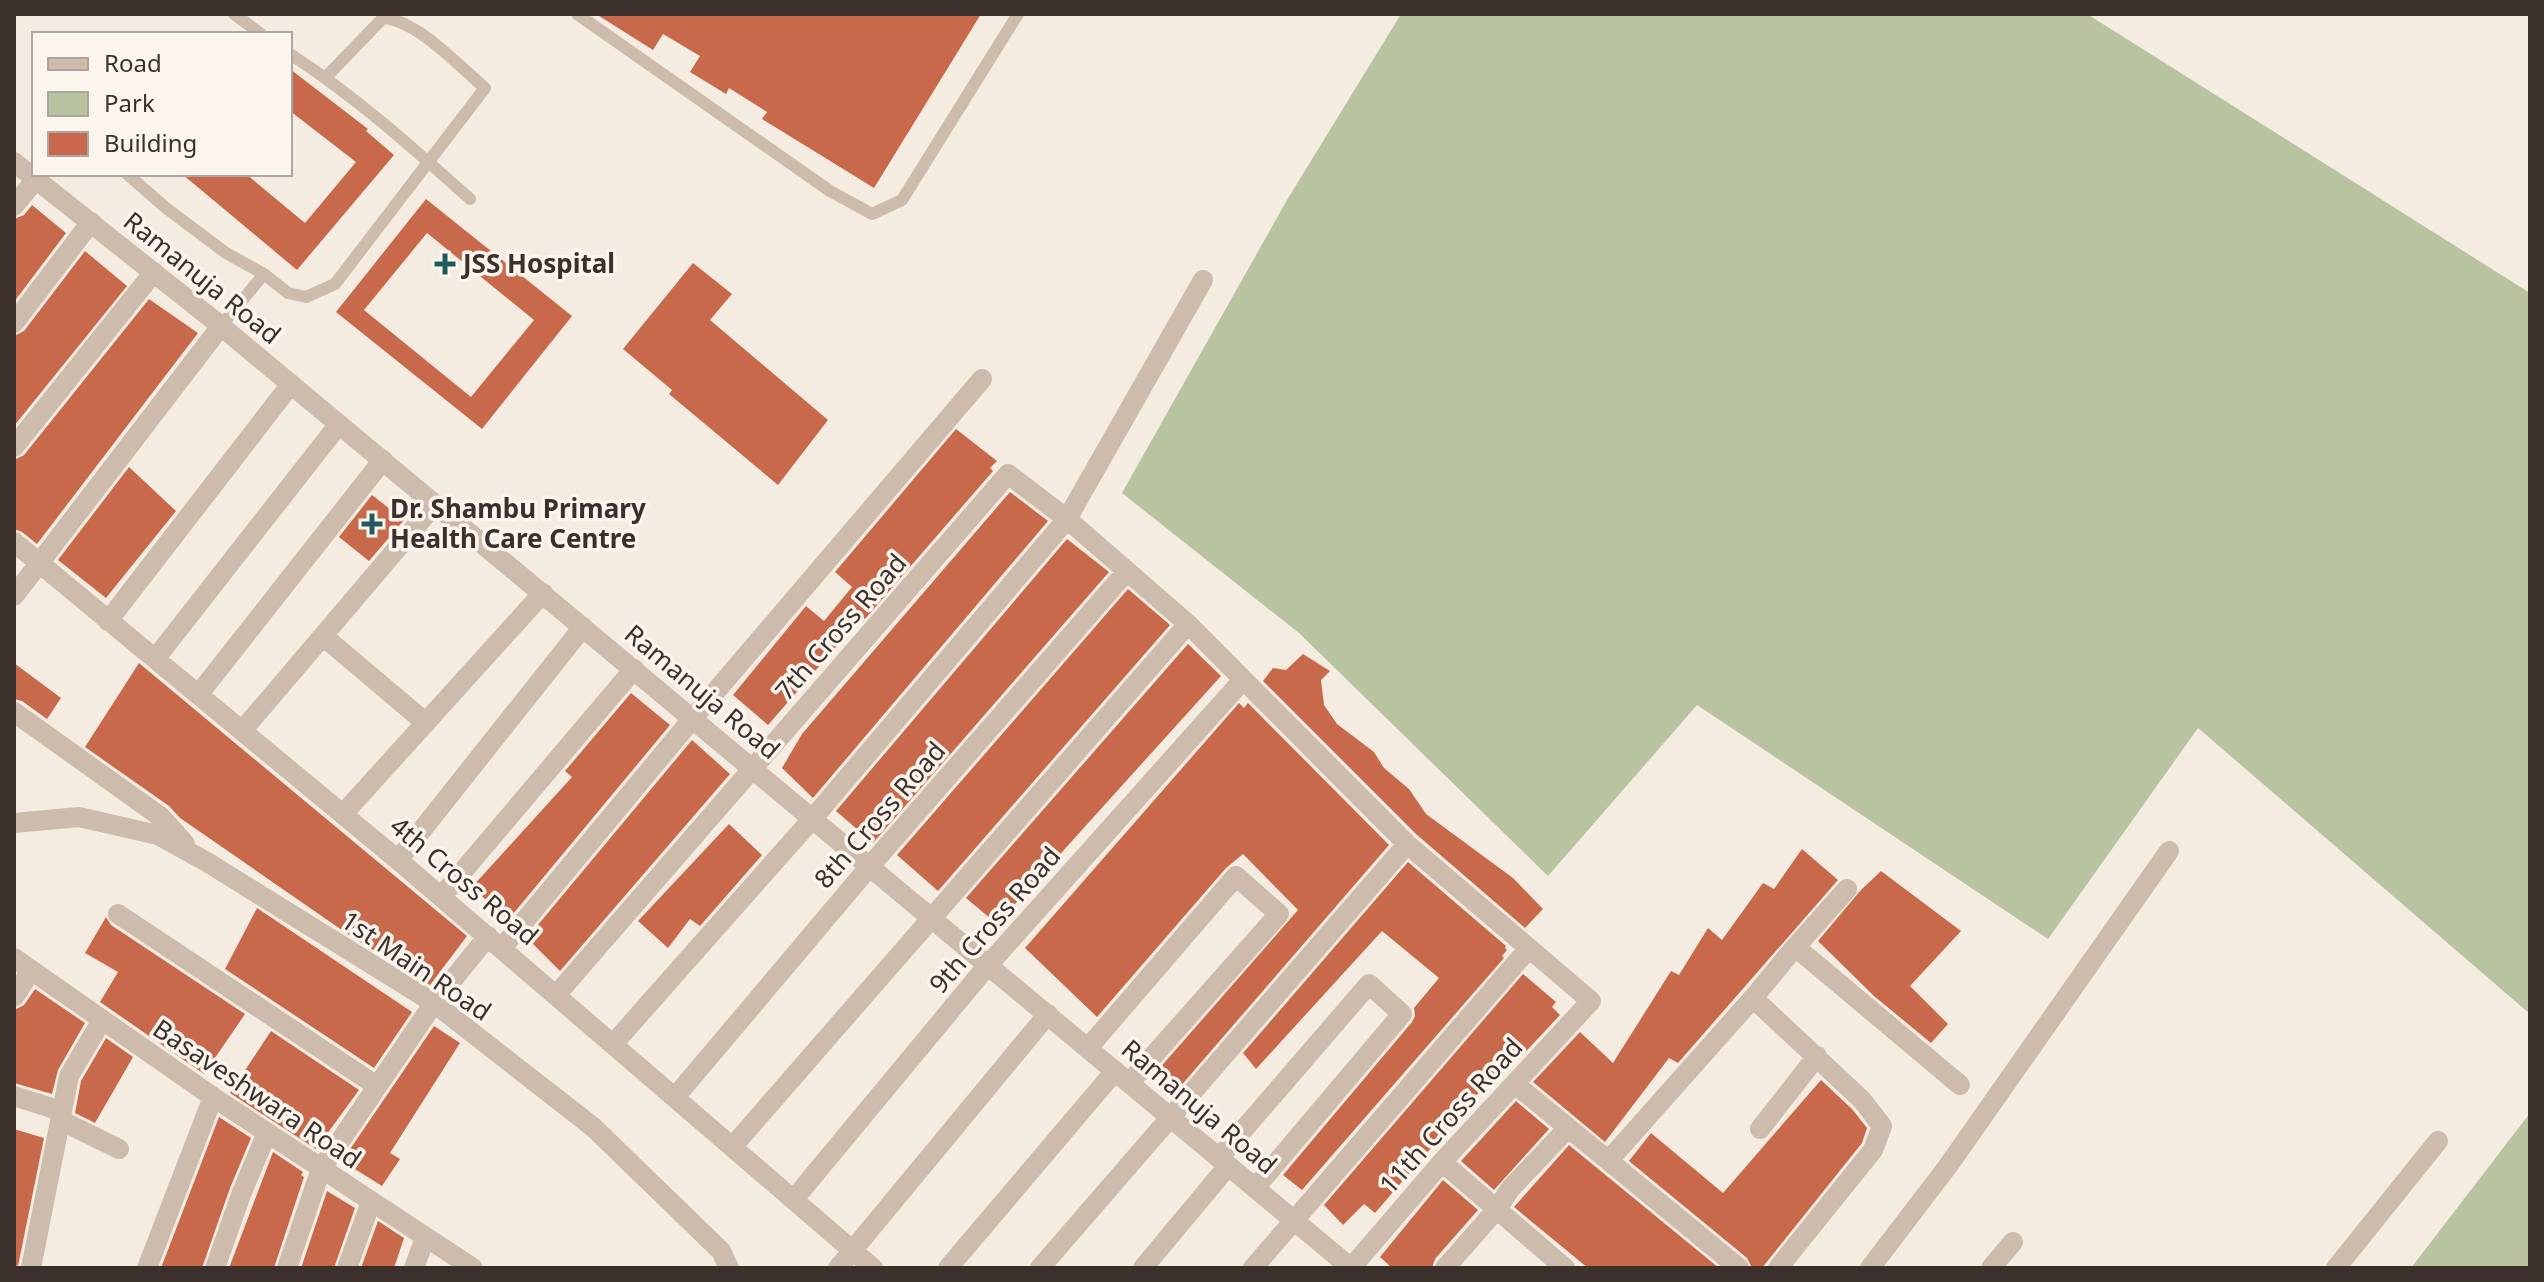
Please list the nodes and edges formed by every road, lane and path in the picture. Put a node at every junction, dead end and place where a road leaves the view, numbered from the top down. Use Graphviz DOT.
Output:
graph roads {
  1 [pos="234,14"];
  2 [pos="577,14"];
  3 [pos="1018,14"];
  4 [pos="258,32"];
  5 [pos="292,55"];
  6 [pos="325,78"];
  7 [pos="14,162"];
  8 [pos="428,162"];
  9 [pos="32,176"];
  10 [pos="32,176"];
  11 [pos="129,176"];
  12 [pos="36,179"];
  13 [pos="470,199"];
  14 [pos="14,206"];
  15 [pos="91,222"];
  16 [pos="154,272"];
  17 [pos="264,274"];
  18 [pos="1203,280"];
  19 [pos="14,323"];
  20 [pos="221,326"];
  21 [pos="982,379"];
  22 [pos="291,384"];
  23 [pos="339,424"];
  24 [pos="14,447"];
  25 [pos="383,460"];
  26 [pos="435,504"];
  27 [pos="1067,519"];
  28 [pos="14,542"];
  29 [pos="38,564"];
  30 [pos="1127,571"];
  31 [pos="543,593"];
  32 [pos="14,596"];
  33 [pos="108,621"];
  34 [pos="1188,624"];
  35 [pos="583,627"];
  36 [pos="323,636"];
  37 [pos="155,659"];
  38 [pos="634,669"];
  39 [pos="1242,681"];
  40 [pos="198,695"];
  41 [pos="14,712"];
  42 [pos="693,718"];
  43 [pos="426,723"];
  44 [pos="242,731"];
  45 [pos="753,768"];
  46 [pos="343,814"];
  47 [pos="813,818"];
  48 [pos="14,823"];
  49 [pos="1407,844"];
  50 [pos="2169,851"];
  51 [pos="194,854"];
  52 [pos="398,860"];
  53 [pos="870,866"];
  54 [pos="1847,889"];
  55 [pos="441,897"];
  56 [pos="118,914"];
  57 [pos="932,918"];
  58 [pos="495,942"];
  59 [pos="1529,948"];
  60 [pos="1791,952"];
  61 [pos="14,958"];
  62 [pos="988,965"];
  63 [pos="31,971"];
  64 [pos="557,994"];
  65 [pos="14,997"];
  66 [pos="1753,998"];
  67 [pos="434,1003"];
  68 [pos="1048,1014"];
  69 [pos="102,1020"];
  70 [pos="614,1043"];
  71 [pos="1088,1048"];
  72 [pos="1817,1056"];
  73 [pos="1122,1077"];
  74 [pos="1515,1084"];
  75 [pos="1960,1085"];
  76 [pos="377,1086"];
  77 [pos="14,1096"];
  78 [pos="676,1096"];
  79 [pos="213,1097"];
  80 [pos="61,1116"];
  81 [pos="1170,1117"];
  82 [pos="1568,1128"];
  83 [pos="1760,1129"];
  84 [pos="267,1133"];
  85 [pos="2438,1141"];
  86 [pos="733,1146"];
  87 [pos="119,1149"];
  88 [pos="1609,1160"];
  89 [pos="1224,1162"];
  90 [pos="1442,1162"];
  91 [pos="321,1169"];
  92 [pos="1255,1188"];
  93 [pos="794,1199"];
  94 [pos="371,1202"];
  95 [pos="1497,1209"];
  96 [pos="1295,1221"];
  97 [pos="425,1238"];
  98 [pos="2013,1242"];
  99 [pos="852,1249"];
  100 [pos="31,1268"];
  101 [pos="147,1268"];
  102 [pos="215,1268"];
  103 [pos="287,1268"];
  104 [pos="347,1268"];
  105 [pos="414,1268"];
  106 [pos="473,1268"];
  107 [pos="729,1268"];
  108 [pos="838,1268"];
  109 [pos="873,1268"];
  110 [pos="948,1268"];
  111 [pos="1040,1268"];
  112 [pos="1143,1268"];
  113 [pos="1253,1268"];
  114 [pos="1351,1268"];
  115 [pos="1445,1268"];
  116 [pos="1565,1268"];
  117 [pos="1739,1268"];
  118 [pos="1778,1268"];
  119 [pos="1870,1268"];
  120 [pos="1991,1268"];
  121 [pos="2336,1268"];
  1 -- 4 [label="lane"];
  2 -- 3 [label="lane"];
  5 -- 6 [label="lane"];
  6 -- 8 [label="lane"];
  6 -- 8 [label="lane"];
  7 -- 9 [label="street, Ramanuja Road"];
  8 -- 13 [label="lane"];
  8 -- 17 [label="lane"];
  10 -- 12 [label="street, Ramanuja Road"];
  11 -- 17 [label="lane"];
  12 -- 14 [label="street"];
  12 -- 15 [label="street, Ramanuja Road"];
  15 -- 16 [label="street, Ramanuja Road"];
  15 -- 19 [label="street"];
  16 -- 20 [label="street, Ramanuja Road"];
  16 -- 24 [label="street"];
  17 -- 20 [label="lane"];
  18 -- 27 [label="street"];
  20 -- 22 [label="street, Ramanuja Road"];
  20 -- 29 [label="street"];
  21 -- 42 [label="street"];
  22 -- 23 [label="street, Ramanuja Road"];
  22 -- 33 [label="street"];
  23 -- 25 [label="street, Ramanuja Road"];
  23 -- 37 [label="street"];
  25 -- 26 [label="street, Ramanuja Road"];
  25 -- 40 [label="street"];
  26 -- 31 [label="street, Ramanuja Road"];
  26 -- 36 [label="street"];
  27 -- 30 [label="street"];
  27 -- 45 [label="street, 7th Cross Road"];
  27 -- 47 [label="street"];
  28 -- 29 [label="street, 4th Cross Road"];
  29 -- 32 [label="street"];
  29 -- 33 [label="street, 4th Cross Road"];
  30 -- 34 [label="street"];
  30 -- 53 [label="street, 8th Cross Road"];
  31 -- 35 [label="street, Ramanuja Road"];
  31 -- 43 [label="street"];
  33 -- 37 [label="street, 4th Cross Road"];
  34 -- 39 [label="street"];
  34 -- 57 [label="street"];
  35 -- 38 [label="street, Ramanuja Road"];
  35 -- 52 [label="street"];
  36 -- 43 [label="street"];
  36 -- 44 [label="street"];
  37 -- 40 [label="street, 4th Cross Road"];
  38 -- 42 [label="street, Ramanuja Road"];
  38 -- 55 [label="street"];
  39 -- 49 [label="street"];
  39 -- 62 [label="street, 9th Cross Road"];
  40 -- 44 [label="street, 4th Cross Road"];
  41 -- 51 [label="street"];
  42 -- 45 [label="street, Ramanuja Road"];
  42 -- 58 [label="street"];
  43 -- 46 [label="street"];
  44 -- 46 [label="street, 4th Cross Road"];
  45 -- 47 [label="street, Ramanuja Road"];
  45 -- 64 [label="street, 7th Cross Road"];
  46 -- 52 [label="street, 4th Cross Road"];
  47 -- 53 [label="street, Ramanuja Road"];
  47 -- 70 [label="street"];
  48 -- 51 [label="street, 1st Main Road"];
  49 -- 59 [label="street"];
  49 -- 81 [label="street"];
  50 -- 119 [label="street"];
  51 -- 67 [label="street, 1st Main Road"];
  52 -- 55 [label="street, 4th Cross Road"];
  53 -- 57 [label="street, Ramanuja Road"];
  53 -- 78 [label="street, 8th Cross Road"];
  54 -- 60 [label="street"];
  55 -- 58 [label="street, 4th Cross Road"];
  56 -- 76 [label="street"];
  57 -- 62 [label="street, Ramanuja Road"];
  57 -- 86 [label="street"];
  58 -- 64 [label="street, 4th Cross Road"];
  58 -- 67 [label="street"];
  59 -- 74 [label="street, 11th Cross Road"];
  59 -- 96 [label="street"];
  60 -- 66 [label="street"];
  60 -- 75 [label="street"];
  61 -- 63 [label="street, Basaveshwara Road"];
  62 -- 68 [label="street, Ramanuja Road"];
  62 -- 93 [label="street, 9th Cross Road"];
  63 -- 65 [label="street"];
  63 -- 69 [label="street, Basaveshwara Road"];
  64 -- 70 [label="street, 4th Cross Road"];
  66 -- 72 [label="street"];
  66 -- 88 [label="street"];
  67 -- 76 [label="street"];
  67 -- 107 [label="street, 1st Main Road"];
  68 -- 71 [label="street, Ramanuja Road"];
  68 -- 99 [label="street"];
  69 -- 79 [label="street, Basaveshwara Road"];
  69 -- 80 [label="street"];
  70 -- 78 [label="street, 4th Cross Road"];
  71 -- 73 [label="street, Ramanuja Road"];
  71 -- 73 [label="street"];
  72 -- 83 [label="street"];
  72 -- 118 [label="street"];
  73 -- 81 [label="street, Ramanuja Road"];
  73 -- 110 [label="street"];
  74 -- 82 [label="street"];
  74 -- 90 [label="street, 11th Cross Road"];
  76 -- 91 [label="street"];
  77 -- 80 [label="street"];
  78 -- 86 [label="street, 4th Cross Road"];
  79 -- 84 [label="street, Basaveshwara Road"];
  79 -- 101 [label="street"];
  80 -- 87 [label="street"];
  80 -- 100 [label="street"];
  81 -- 89 [label="street, Ramanuja Road"];
  81 -- 111 [label="street"];
  82 -- 88 [label="street"];
  82 -- 95 [label="street"];
  84 -- 91 [label="street, Basaveshwara Road"];
  84 -- 102 [label="street"];
  85 -- 121 [label="street"];
  86 -- 93 [label="street, 4th Cross Road"];
  88 -- 117 [label="street"];
  89 -- 92 [label="street, Ramanuja Road"];
  89 -- 92 [label="street"];
  89 -- 112 [label="street"];
  90 -- 95 [label="street"];
  90 -- 114 [label="street, 11th Cross Road"];
  91 -- 94 [label="street, Basaveshwara Road"];
  91 -- 103 [label="street"];
  92 -- 96 [label="street, Ramanuja Road"];
  93 -- 99 [label="street, 4th Cross Road"];
  94 -- 97 [label="street, Basaveshwara Road"];
  94 -- 104 [label="street"];
  95 -- 115 [label="street"];
  95 -- 116 [label="street"];
  96 -- 113 [label="street"];
  96 -- 114 [label="street, Ramanuja Road"];
  97 -- 105 [label="street"];
  97 -- 106 [label="street, Basaveshwara Road"];
  98 -- 120 [label="street"];
  99 -- 108 [label="street"];
  99 -- 109 [label="street, 4th Cross Road"];
}
